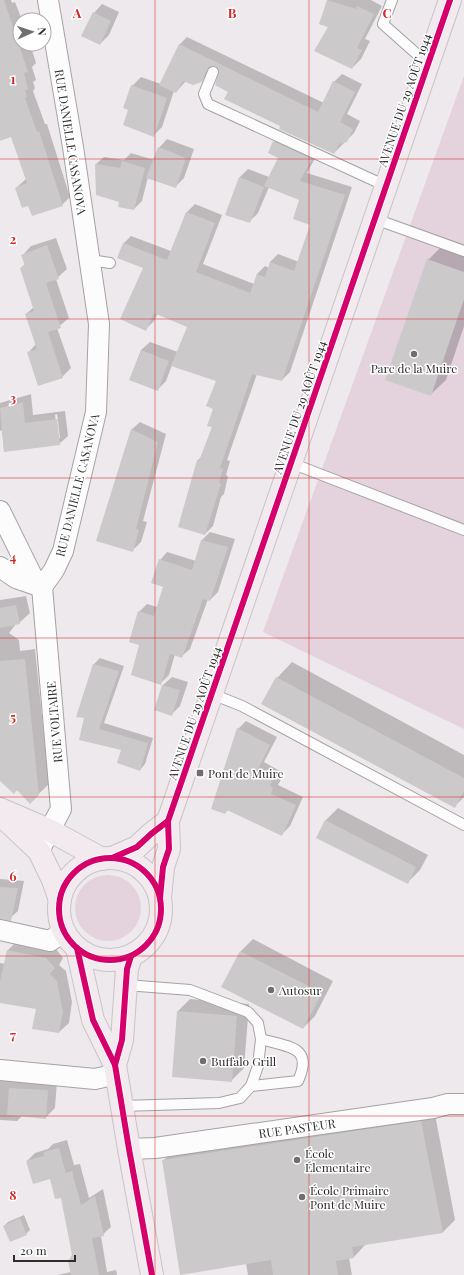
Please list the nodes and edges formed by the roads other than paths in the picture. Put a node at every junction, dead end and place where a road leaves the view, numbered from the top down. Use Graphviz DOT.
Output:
graph roads {
  1 [pos="48,0"];
  2 [pos="392,0"];
  3 [pos="450,0"];
  4 [pos="428,64"];
  5 [pos="213,72"];
  6 [pos="386,186"];
  7 [pos="375,219"];
  8 [pos="464,251"];
  9 [pos="90,260"];
  10 [pos="110,263"];
  11 [pos="291,463"];
  12 [pos="0,511"];
  13 [pos="464,530"];
  14 [pos="0,567"];
  15 [pos="42,587"];
  16 [pos="212,694"];
  17 [pos="0,809"];
  18 [pos="0,814"];
  19 [pos="168,821"];
  20 [pos="464,825"];
  21 [pos="49,830"];
  22 [pos="39,851"];
  23 [pos="107,858"];
  24 [pos="160,898"];
  25 [pos="60,900"];
  26 [pos="0,930"];
  27 [pos="64,931"];
  28 [pos="77,948"];
  29 [pos="131,956"];
  30 [pos="126,985"];
  31 [pos="261,1039"];
  32 [pos="116,1069"];
  33 [pos="0,1070"];
  34 [pos="251,1086"];
  35 [pos="464,1104"];
  36 [pos="122,1106"];
  37 [pos="129,1149"];
  38 [pos="152,1275"];
  1 -- 9 [label="street, RUE DANIELLE CASANOVA"];
  2 -- 4 [label="lane"];
  3 -- 4 [label="main road, AVENUE DU 29 AOÛT 1944"];
  4 -- 6 [label="main road, AVENUE DU 29 AOÛT 1944"];
  5 -- 6 [label="lane"];
  6 -- 7 [label="main road, AVENUE DU 29 AOÛT 1944"];
  7 -- 8 [label="lane"];
  7 -- 11 [label="main road, AVENUE DU 29 AOÛT 1944"];
  9 -- 10 [label="lane"];
  9 -- 15 [label="street, RUE DANIELLE CASANOVA"];
  11 -- 13 [label="lane"];
  11 -- 16 [label="main road, AVENUE DU 29 AOÛT 1944"];
  12 -- 15 [label="street"];
  14 -- 15 [label="street"];
  15 -- 21 [label="street, RUE VOLTAIRE"];
  16 -- 19 [label="main road, AVENUE DU 29 AOÛT 1944"];
  16 -- 20 [label="lane"];
  17 -- 21 [label="main road"];
  18 -- 22 [label="main road"];
  19 -- 23 [label="main road"];
  19 -- 24 [label="main road"];
  21 -- 22 [label="street, RUE VOLTAIRE"];
  21 -- 23 [label="main road"];
  22 -- 25 [label="main road"];
  23 -- 24 [label="main road"];
  23 -- 25 [label="main road"];
  24 -- 29 [label="main road"];
  25 -- 27 [label="main road"];
  26 -- 27 [label="street"];
  27 -- 28 [label="main road"];
  28 -- 29 [label="main road"];
  28 -- 32 [label="main road"];
  29 -- 30 [label="main road"];
  30 -- 31 [label="lane"];
  30 -- 32 [label="main road"];
  31 -- 34 [label="lane"];
  31 -- 34 [label="lane"];
  32 -- 33 [label="street"];
  32 -- 36 [label="main road"];
  34 -- 36 [label="lane"];
  35 -- 37 [label="street, RUE PASTEUR"];
  36 -- 37 [label="main road"];
  37 -- 38 [label="main road"];
}
